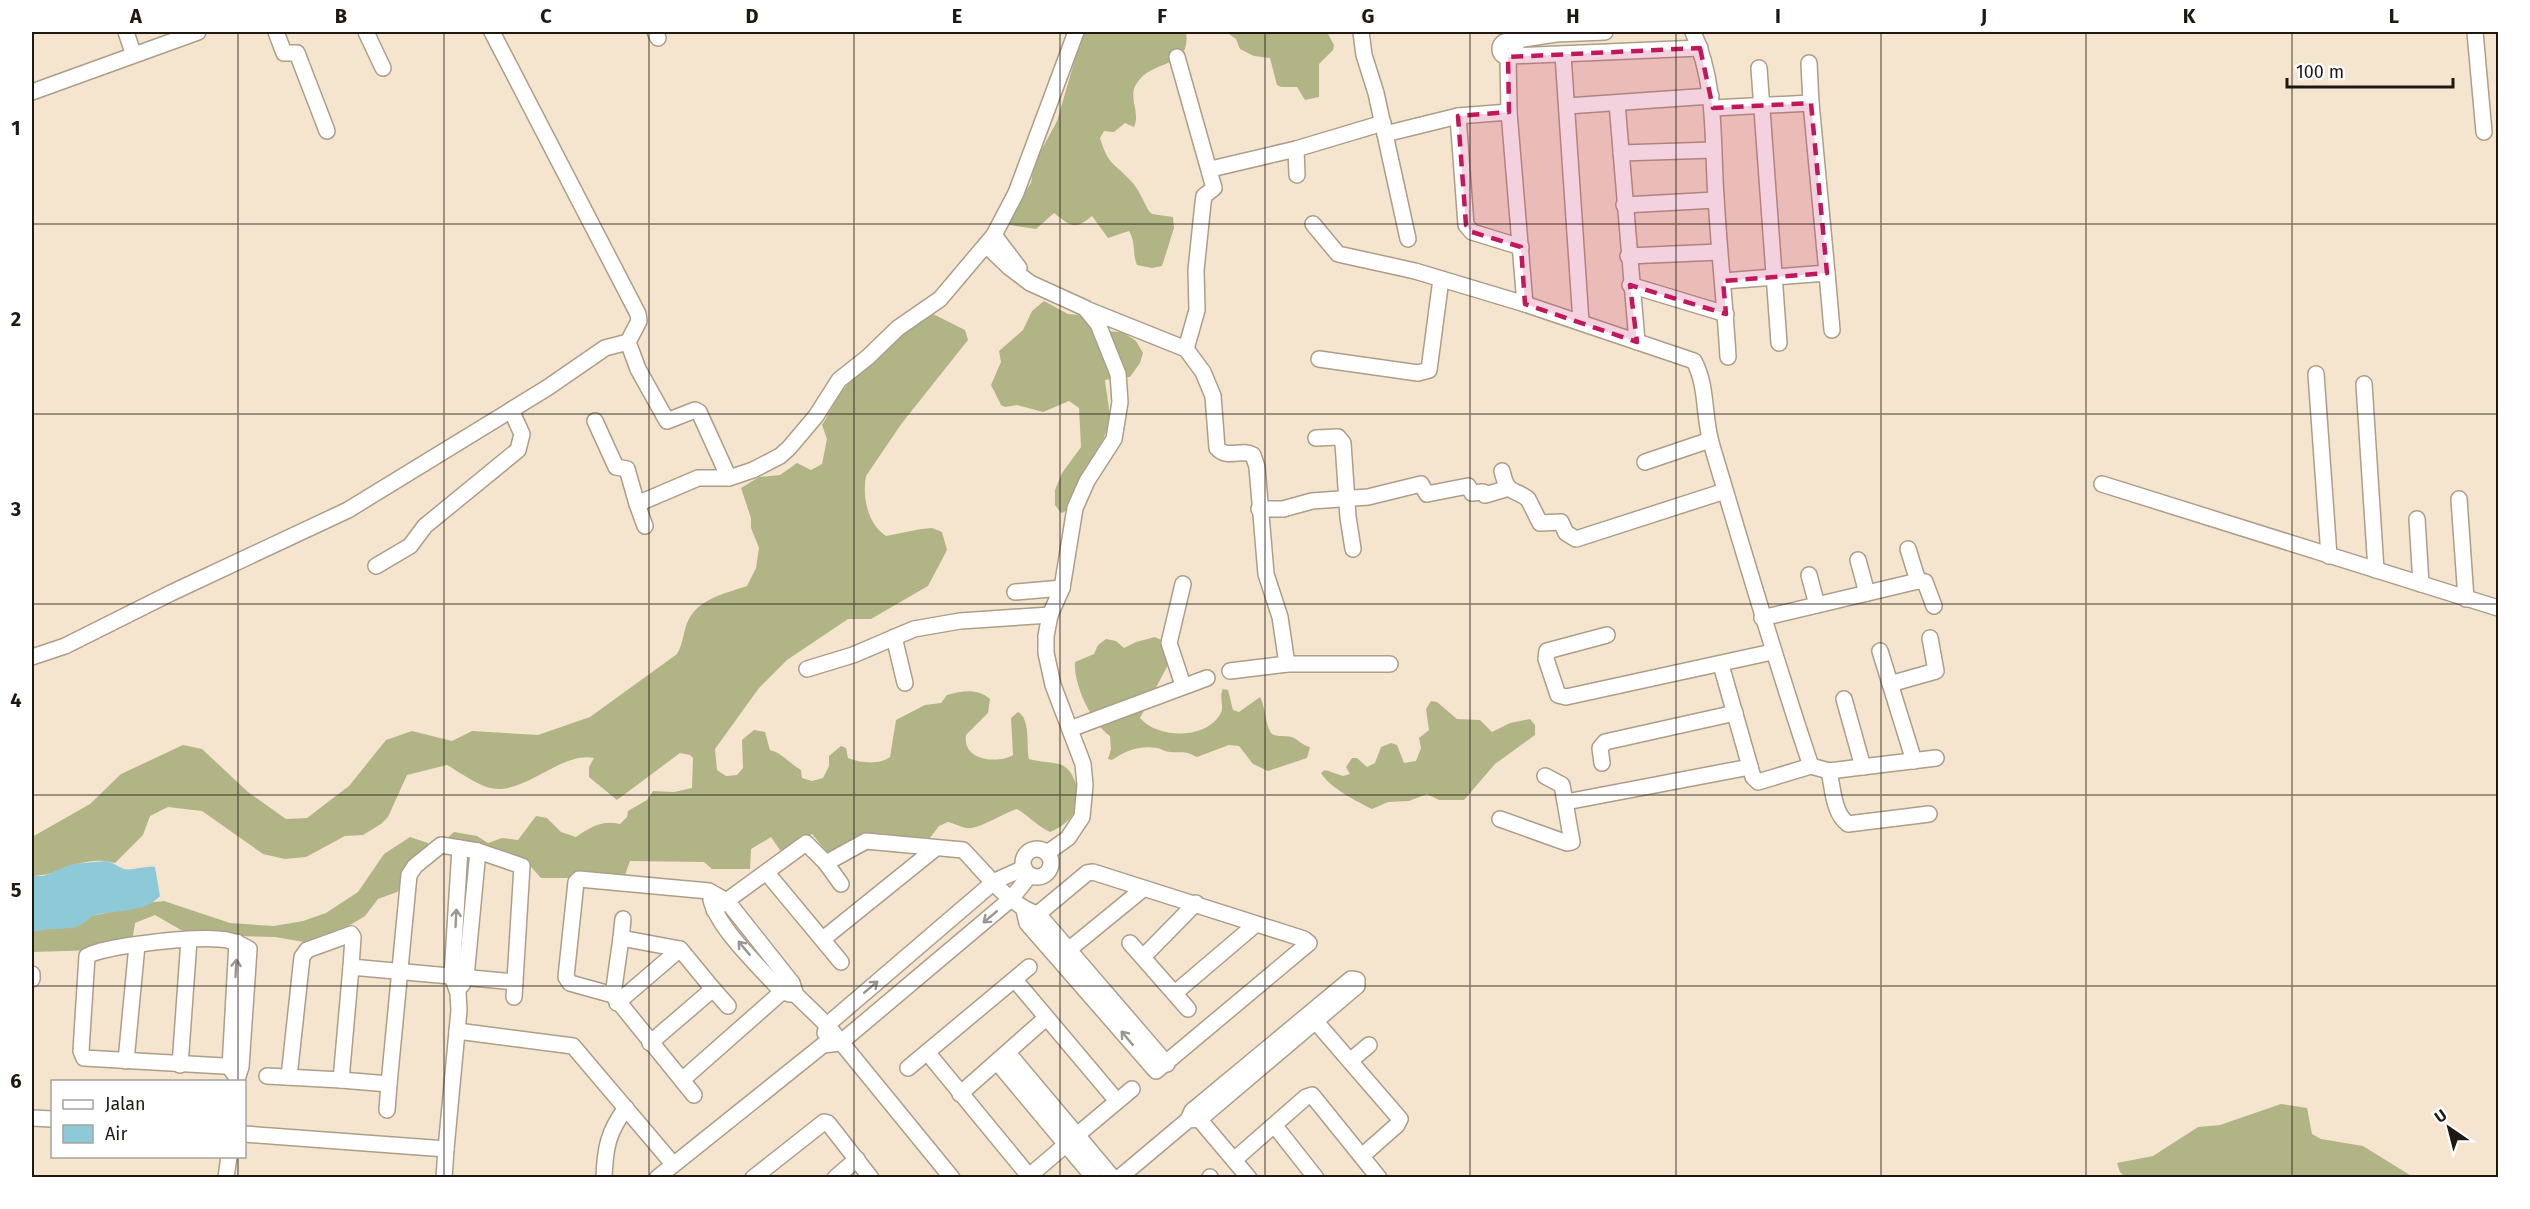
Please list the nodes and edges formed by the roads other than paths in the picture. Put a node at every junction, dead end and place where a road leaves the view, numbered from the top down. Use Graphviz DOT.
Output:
graph roads {
  1 [pos="126,32"];
  2 [pos="198,32"];
  3 [pos="276,32"];
  4 [pos="366,32"];
  5 [pos="492,32"];
  6 [pos="1076,32"];
  7 [pos="1361,32"];
  8 [pos="1605,32"];
  9 [pos="1693,32"];
  10 [pos="2475,32"];
  11 [pos="1509,45"];
  12 [pos="1700,48"];
  13 [pos="133,53"];
  14 [pos="1563,56"];
  15 [pos="1177,57"];
  16 [pos="1809,63"];
  17 [pos="383,68"];
  18 [pos="1760,68"];
  19 [pos="32,92"];
  20 [pos="1712,102"];
  21 [pos="1617,103"];
  22 [pos="1811,103"];
  23 [pos="1763,105"];
  24 [pos="1566,106"];
  25 [pos="1509,112"];
  26 [pos="1458,117"];
  27 [pos="1384,128"];
  28 [pos="327,131"];
  29 [pos="2484,132"];
  30 [pos="1296,149"];
  31 [pos="1713,150"];
  32 [pos="1621,153"];
  33 [pos="1210,169"];
  34 [pos="1297,175"];
  35 [pos="1716,200"];
  36 [pos="1624,205"];
  37 [pos="1313,224"];
  38 [pos="1408,239"];
  39 [pos="995,245"];
  40 [pos="1521,247"];
  41 [pos="1719,252"];
  42 [pos="1628,256"];
  43 [pos="1827,273"];
  44 [pos="1773,278"];
  45 [pos="1441,279"];
  46 [pos="1723,281"];
  47 [pos="1630,285"];
  48 [pos="1526,304"];
  49 [pos="1085,308"];
  50 [pos="1726,314"];
  51 [pos="1581,322"];
  52 [pos="1832,330"];
  53 [pos="628,342"];
  54 [pos="1637,342"];
  55 [pos="1779,343"];
  56 [pos="1186,349"];
  57 [pos="1728,357"];
  58 [pos="1319,359"];
  59 [pos="2316,374"];
  60 [pos="2364,384"];
  61 [pos="511,410"];
  62 [pos="595,421"];
  63 [pos="1316,438"];
  64 [pos="1710,440"];
  65 [pos="1645,462"];
  66 [pos="1502,471"];
  67 [pos="729,478"];
  68 [pos="2102,484"];
  69 [pos="1509,488"];
  70 [pos="1725,490"];
  71 [pos="1347,498"];
  72 [pos="2459,499"];
  73 [pos="637,504"];
  74 [pos="1260,509"];
  75 [pos="2417,519"];
  76 [pos="645,526"];
  77 [pos="1353,549"];
  78 [pos="1908,549"];
  79 [pos="2329,556"];
  80 [pos="1858,560"];
  81 [pos="376,566"];
  82 [pos="2376,570"];
  83 [pos="1809,575"];
  84 [pos="1918,581"];
  85 [pos="1183,584"];
  86 [pos="2421,584"];
  87 [pos="1062,588"];
  88 [pos="1015,592"];
  89 [pos="1867,593"];
  90 [pos="2466,599"];
  91 [pos="1817,605"];
  92 [pos="1934,606"];
  93 [pos="2499,608"];
  94 [pos="1050,615"];
  95 [pos="1762,618"];
  96 [pos="1607,635"];
  97 [pos="894,637"];
  98 [pos="1930,638"];
  99 [pos="1880,651"];
  100 [pos="1772,652"];
  101 [pos="32,657"];
  102 [pos="1287,664"];
  103 [pos="1390,664"];
  104 [pos="1721,665"];
  105 [pos="807,669"];
  106 [pos="1230,671"];
  107 [pos="1207,678"];
  108 [pos="905,683"];
  109 [pos="1890,684"];
  110 [pos="1183,685"];
  111 [pos="1844,699"];
  112 [pos="1735,713"];
  113 [pos="1070,729"];
  114 [pos="1936,758"];
  115 [pos="1914,761"];
  116 [pos="1602,763"];
  117 [pos="1810,765"];
  118 [pos="1750,767"];
  119 [pos="1863,767"];
  120 [pos="1829,771"];
  121 [pos="1545,776"];
  122 [pos="1566,802"];
  123 [pos="1929,814"];
  124 [pos="1500,819"];
  125 [pos="460,848"];
  126 [pos="936,848"];
  127 [pos="478,851"];
  128 [pos="826,863"];
  129 [pos="1027,871"];
  130 [pos="767,873"];
  131 [pos="995,881"];
  132 [pos="841,884"];
  133 [pos="1143,889"];
  134 [pos="1011,899"];
  135 [pos="1196,903"];
  136 [pos="720,905"];
  137 [pos="1030,916"];
  138 [pos="623,919"];
  139 [pos="1256,924"];
  140 [pos="621,938"];
  141 [pos="823,939"];
  142 [pos="189,940"];
  143 [pos="1130,943"];
  144 [pos="137,945"];
  145 [pos="680,949"];
  146 [pos="1063,954"];
  147 [pos="1144,957"];
  148 [pos="841,962"];
  149 [pos="1029,967"];
  150 [pos="351,968"];
  151 [pos="402,972"];
  152 [pos="32,974"];
  153 [pos="459,977"];
  154 [pos="32,979"];
  155 [pos="1015,980"];
  156 [pos="713,988"];
  157 [pos="790,990"];
  158 [pos="1176,992"];
  159 [pos="615,999"];
  160 [pos="728,1006"];
  161 [pos="1188,1009"];
  162 [pos="1046,1018"];
  163 [pos="826,1025"];
  164 [pos="457,1031"];
  165 [pos="650,1043"];
  166 [pos="840,1043"];
  167 [pos="823,1045"];
  168 [pos="1370,1045"];
  169 [pos="927,1052"];
  170 [pos="1003,1058"];
  171 [pos="126,1061"];
  172 [pos="1350,1061"];
  173 [pos="180,1065"];
  174 [pos="908,1068"];
  175 [pos="236,1073"];
  176 [pos="267,1076"];
  177 [pos="289,1077"];
  178 [pos="341,1080"];
  179 [pos="682,1080"];
  180 [pos="389,1084"];
  181 [pos="1132,1089"];
  182 [pos="960,1094"];
  183 [pos="694,1095"];
  184 [pos="1117,1101"];
  185 [pos="626,1108"];
  186 [pos="387,1110"];
  187 [pos="1194,1117"];
  188 [pos="32,1118"];
  189 [pos="51,1119"];
  190 [pos="1275,1126"];
  191 [pos="246,1134"];
  192 [pos="1072,1139"];
  193 [pos="446,1149"];
  194 [pos="1362,1156"];
  195 [pos="229,1158"];
  196 [pos="857,1159"];
  197 [pos="1234,1160"];
  198 [pos="673,1164"];
  199 [pos="1028,1177"];
  200 [pos="226,1178"];
  201 [pos="444,1178"];
  202 [pos="604,1178"];
  203 [pos="657,1178"];
  204 [pos="753,1178"];
  205 [pos="835,1178"];
  206 [pos="872,1178"];
  207 [pos="952,1178"];
  208 [pos="1094,1178"];
  209 [pos="1113,1178"];
  210 [pos="1119,1178"];
  211 [pos="1249,1178"];
  212 [pos="1316,1178"];
  213 [pos="1379,1178"];
  1 -- 13 [label="street"];
  2 -- 13 [label="street"];
  3 -- 28 [label="street"];
  4 -- 17 [label="street"];
  5 -- 53 [label="street"];
  6 -- 39 [label="street"];
  7 -- 27 [label="street"];
  8 -- 11 [label="street"];
  9 -- 12 [label="street"];
  10 -- 29 [label="street"];
  11 -- 14 [label="street"];
  11 -- 25 [label="street"];
  12 -- 14 [label="street"];
  12 -- 20 [label="street"];
  13 -- 19 [label="street"];
  14 -- 24 [label="street"];
  15 -- 33 [label="street"];
  16 -- 22 [label="street"];
  18 -- 23 [label="street"];
  20 -- 21 [label="street"];
  20 -- 23 [label="street"];
  20 -- 31 [label="street"];
  21 -- 24 [label="street"];
  21 -- 32 [label="street"];
  22 -- 23 [label="street"];
  22 -- 43 [label="street"];
  23 -- 44 [label="street"];
  24 -- 51 [label="street"];
  25 -- 26 [label="street"];
  25 -- 40 [label="street"];
  26 -- 27 [label="street"];
  26 -- 40 [label="street"];
  27 -- 30 [label="street"];
  27 -- 38 [label="street"];
  30 -- 33 [label="street"];
  30 -- 34 [label="street"];
  31 -- 32 [label="street"];
  31 -- 35 [label="street"];
  32 -- 36 [label="street"];
  33 -- 56 [label="street"];
  35 -- 36 [label="street"];
  35 -- 41 [label="street"];
  36 -- 42 [label="street"];
  37 -- 45 [label="street"];
  39 -- 49 [label="street"];
  39 -- 67 [label="street"];
  40 -- 48 [label="street"];
  41 -- 42 [label="street"];
  41 -- 46 [label="street"];
  42 -- 47 [label="street"];
  43 -- 44 [label="street"];
  43 -- 52 [label="street"];
  44 -- 46 [label="street"];
  44 -- 55 [label="street"];
  45 -- 48 [label="street"];
  45 -- 58 [label="street"];
  46 -- 50 [label="street"];
  47 -- 50 [label="street"];
  47 -- 54 [label="street"];
  48 -- 51 [label="street"];
  49 -- 56 [label="street"];
  49 -- 87 [label="street"];
  50 -- 57 [label="street"];
  51 -- 54 [label="street"];
  53 -- 61 [label="street"];
  53 -- 67 [label="street"];
  54 -- 64 [label="street"];
  56 -- 74 [label="street"];
  59 -- 79 [label="street"];
  60 -- 82 [label="street"];
  61 -- 81 [label="street"];
  61 -- 101 [label="street"];
  62 -- 73 [label="street"];
  63 -- 71 [label="street"];
  64 -- 65 [label="street"];
  64 -- 70 [label="street"];
  66 -- 69 [label="street"];
  67 -- 73 [label="street"];
  68 -- 79 [label="street"];
  69 -- 70 [label="street"];
  69 -- 71 [label="street"];
  70 -- 95 [label="street"];
  71 -- 74 [label="street"];
  71 -- 77 [label="street"];
  72 -- 90 [label="street"];
  73 -- 76 [label="street"];
  74 -- 102 [label="street"];
  75 -- 86 [label="street"];
  78 -- 84 [label="street"];
  79 -- 82 [label="street"];
  80 -- 89 [label="street"];
  82 -- 86 [label="street"];
  83 -- 91 [label="street"];
  84 -- 89 [label="street"];
  84 -- 92 [label="street"];
  85 -- 110 [label="street"];
  86 -- 90 [label="street"];
  87 -- 88 [label="street"];
  87 -- 94 [label="street"];
  89 -- 91 [label="street"];
  90 -- 93 [label="street"];
  91 -- 95 [label="street"];
  94 -- 97 [label="street"];
  94 -- 113 [label="street"];
  95 -- 100 [label="street"];
  96 -- 104 [label="street"];
  97 -- 105 [label="street"];
  97 -- 108 [label="street"];
  98 -- 109 [label="street"];
  99 -- 109 [label="street"];
  100 -- 104 [label="street"];
  100 -- 117 [label="street"];
  102 -- 103 [label="street"];
  102 -- 106 [label="street"];
  104 -- 112 [label="street"];
  107 -- 110 [label="street"];
  109 -- 115 [label="street"];
  110 -- 113 [label="street"];
  111 -- 119 [label="street"];
  112 -- 116 [label="street"];
  112 -- 118 [label="street"];
  113 -- 129 [label="street"];
  114 -- 115 [label="street"];
  115 -- 119 [label="street"];
  117 -- 118 [label="street"];
  117 -- 120 [label="street"];
  118 -- 122 [label="street"];
  119 -- 120 [label="street"];
  120 -- 123 [label="street"];
  121 -- 122 [label="street"];
  122 -- 124 [label="street"];
  125 -- 127 [label="street"];
  125 -- 151 [label="street"];
  153 -- 125 [label="street, one-way"];
  126 -- 128 [label="street"];
  126 -- 131 [label="street"];
  126 -- 141 [label="street"];
  127 -- 153 [label="street"];
  127 -- 153 [label="street"];
  128 -- 130 [label="street"];
  128 -- 132 [label="street"];
  129 -- 131 [label="street"];
  129 -- 134 [label="street"];
  130 -- 136 [label="street"];
  130 -- 141 [label="street"];
  131 -- 134 [label="street"];
  163 -- 131 [label="street, one-way"];
  133 -- 135 [label="street"];
  133 -- 137 [label="street"];
  133 -- 146 [label="street"];
  134 -- 137 [label="street"];
  134 -- 166 [label="street, one-way"];
  135 -- 139 [label="street"];
  135 -- 147 [label="street"];
  136 -- 157 [label="street"];
  136 -- 159 [label="street"];
  137 -- 146 [label="street"];
  138 -- 140 [label="street"];
  139 -- 146 [label="street"];
  139 -- 158 [label="street"];
  140 -- 145 [label="street"];
  140 -- 159 [label="street"];
  141 -- 148 [label="street"];
  142 -- 144 [label="street"];
  142 -- 173 [label="street"];
  142 -- 175 [label="street"];
  143 -- 147 [label="street"];
  144 -- 171 [label="street"];
  144 -- 171 [label="street"];
  145 -- 156 [label="street"];
  145 -- 159 [label="street"];
  147 -- 158 [label="street"];
  149 -- 155 [label="street"];
  150 -- 151 [label="street"];
  150 -- 177 [label="street"];
  150 -- 178 [label="street"];
  151 -- 153 [label="street"];
  151 -- 180 [label="street"];
  152 -- 154 [label="street"];
  153 -- 164 [label="street"];
  155 -- 162 [label="street"];
  155 -- 169 [label="street"];
  156 -- 160 [label="street"];
  156 -- 165 [label="street"];
  157 -- 163 [label="street"];
  157 -- 179 [label="street"];
  158 -- 161 [label="street"];
  159 -- 165 [label="street"];
  162 -- 170 [label="street"];
  162 -- 184 [label="street"];
  163 -- 166 [label="street"];
  163 -- 167 [label="street"];
  164 -- 185 [label="street"];
  164 -- 193 [label="street"];
  165 -- 179 [label="street"];
  166 -- 167 [label="street"];
  166 -- 207 [label="street"];
  167 -- 198 [label="street"];
  168 -- 172 [label="street"];
  169 -- 174 [label="street"];
  169 -- 182 [label="street"];
  170 -- 182 [label="street"];
  170 -- 192 [label="street"];
  171 -- 173 [label="street"];
  172 -- 187 [label="street"];
  172 -- 194 [label="street"];
  173 -- 175 [label="street"];
  176 -- 177 [label="street"];
  177 -- 178 [label="street"];
  178 -- 180 [label="street"];
  179 -- 183 [label="street"];
  180 -- 186 [label="street"];
  181 -- 184 [label="street"];
  182 -- 199 [label="street"];
  184 -- 192 [label="street"];
  185 -- 198 [label="street"];
  185 -- 202 [label="street"];
  187 -- 197 [label="street"];
  187 -- 210 [label="street"];
  188 -- 189 [label="street"];
  190 -- 194 [label="street"];
  190 -- 197 [label="street"];
  190 -- 212 [label="street"];
  191 -- 193 [label="street"];
  192 -- 199 [label="street"];
  192 -- 208 [label="street"];
  192 -- 209 [label="street"];
  193 -- 201 [label="street"];
  194 -- 213 [label="street"];
  195 -- 200 [label="street"];
  196 -- 204 [label="street"];
  196 -- 205 [label="street"];
  196 -- 206 [label="street"];
  197 -- 211 [label="street"];
  198 -- 203 [label="street"];
}
